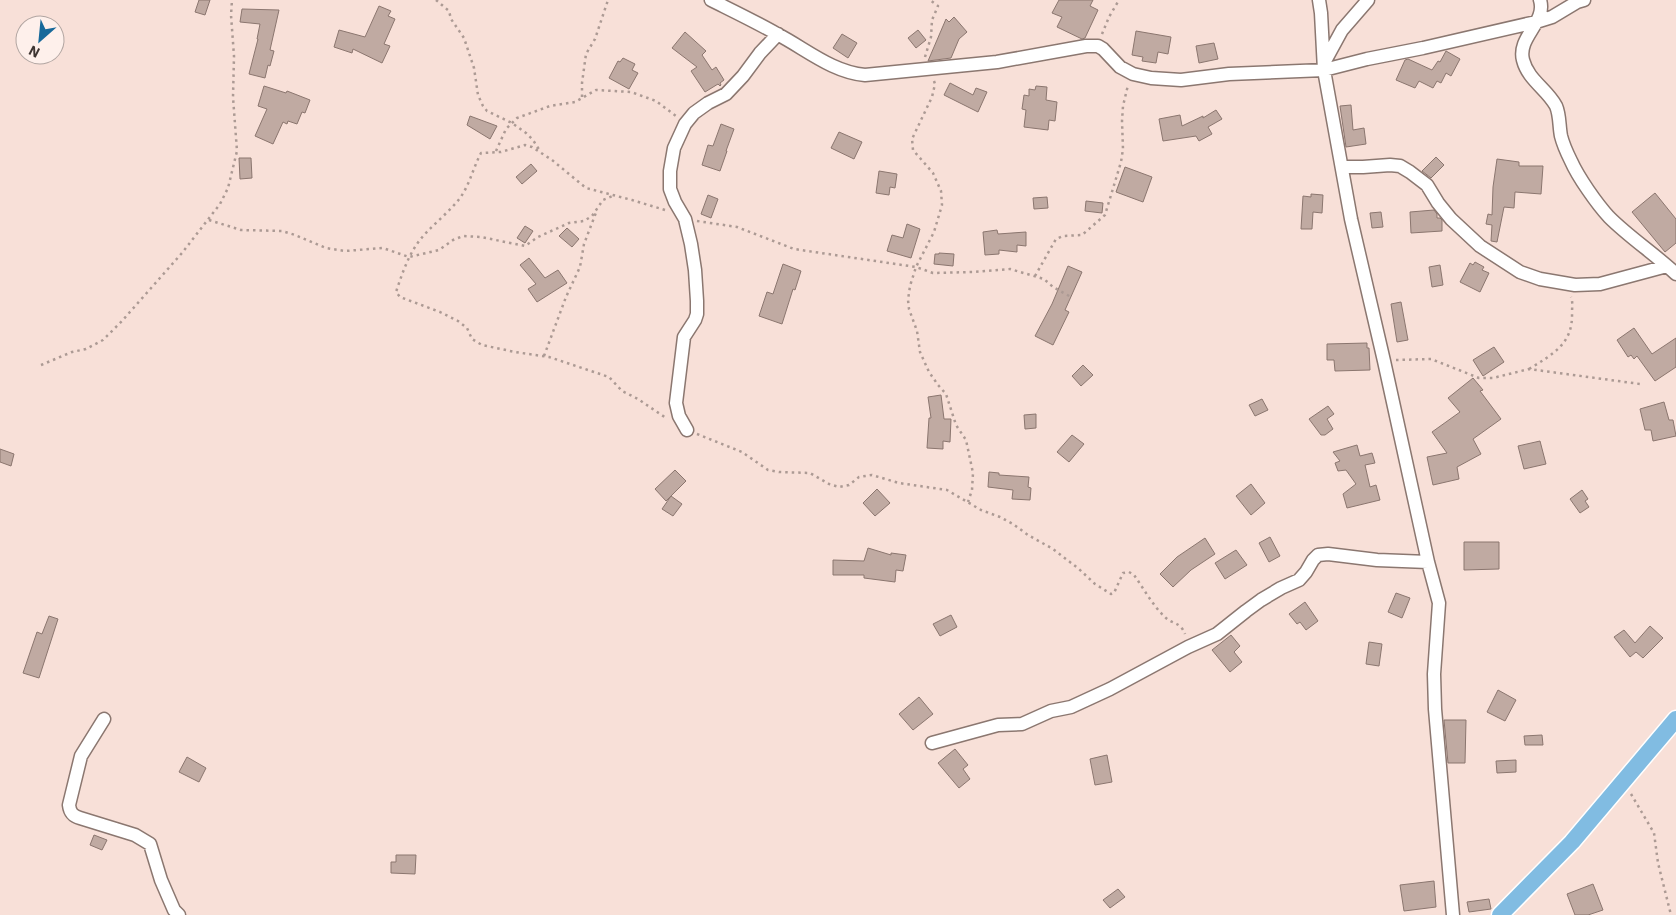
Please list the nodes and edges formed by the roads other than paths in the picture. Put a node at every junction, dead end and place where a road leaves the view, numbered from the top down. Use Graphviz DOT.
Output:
graph roads {
  1 [pos="711,0"];
  2 [pos="1319,0"];
  3 [pos="1368,0"];
  4 [pos="1540,0"];
  5 [pos="1584,0"];
  6 [pos="1536,22"];
  7 [pos="778,34"];
  8 [pos="1323,68"];
  9 [pos="1342,166"];
  10 [pos="1672,270"];
  11 [pos="687,430"];
  12 [pos="1428,562"];
  13 [pos="104,719"];
  14 [pos="1676,719"];
  15 [pos="932,743"];
  16 [pos="179,915"];
  17 [pos="1452,915"];
  18 [pos="1500,915"];
  1 -- 7 [label="street"];
  2 -- 8 [label="street"];
  3 -- 8 [label="street"];
  4 -- 6 [label="street"];
  5 -- 6 [label="street"];
  6 -- 8 [label="street"];
  6 -- 10 [label="street"];
  7 -- 8 [label="street"];
  7 -- 11 [label="street"];
  8 -- 9 [label="street"];
  9 -- 10 [label="street"];
  9 -- 12 [label="street"];
  12 -- 15 [label="street"];
  12 -- 17 [label="street"];
  13 -- 16 [label="street"];
  14 -- 18 [label="main road"];
}
